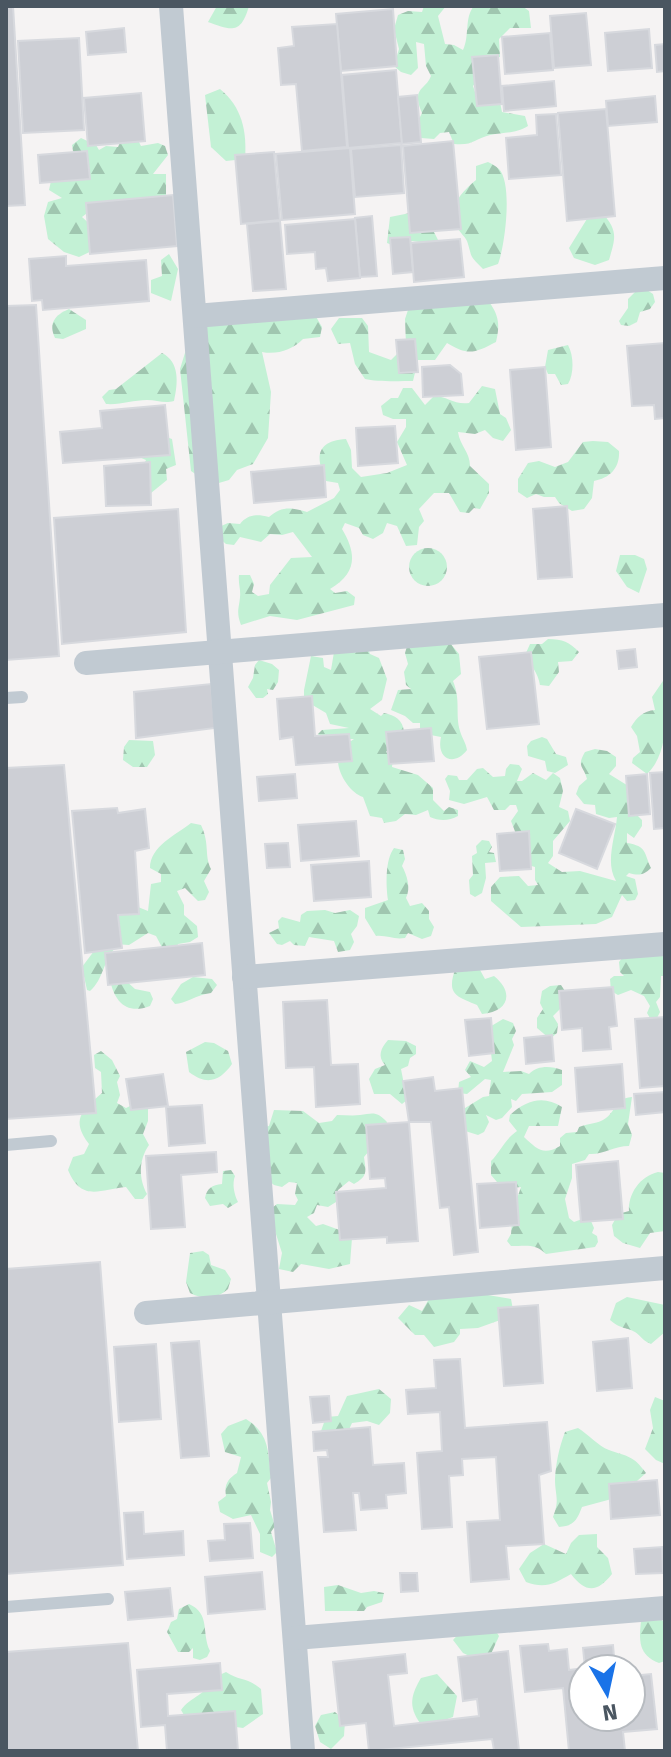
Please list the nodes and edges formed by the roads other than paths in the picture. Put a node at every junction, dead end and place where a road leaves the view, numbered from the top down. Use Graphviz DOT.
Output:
graph roads {
  1 [pos="171,6"];
  2 [pos="665,278"];
  3 [pos="195,316"];
  4 [pos="665,615"];
  5 [pos="220,652"];
  6 [pos="86,663"];
  7 [pos="22,697"];
  8 [pos="6,698"];
  9 [pos="665,944"];
  10 [pos="244,977"];
  11 [pos="51,1141"];
  12 [pos="6,1145"];
  13 [pos="665,1268"];
  14 [pos="269,1301"];
  15 [pos="146,1313"];
  16 [pos="108,1599"];
  17 [pos="6,1607"];
  18 [pos="665,1608"];
  19 [pos="295,1638"];
  20 [pos="303,1751"];
  1 -- 3 [label="street"];
  2 -- 3 [label="street"];
  3 -- 5 [label="street"];
  4 -- 5 [label="street"];
  5 -- 6 [label="street"];
  5 -- 10 [label="street"];
  7 -- 8 [label="lane"];
  9 -- 10 [label="street"];
  10 -- 14 [label="street"];
  11 -- 12 [label="lane"];
  13 -- 14 [label="street"];
  14 -- 15 [label="street"];
  14 -- 19 [label="street"];
  16 -- 17 [label="lane"];
  18 -- 19 [label="street"];
  19 -- 20 [label="street"];
}
